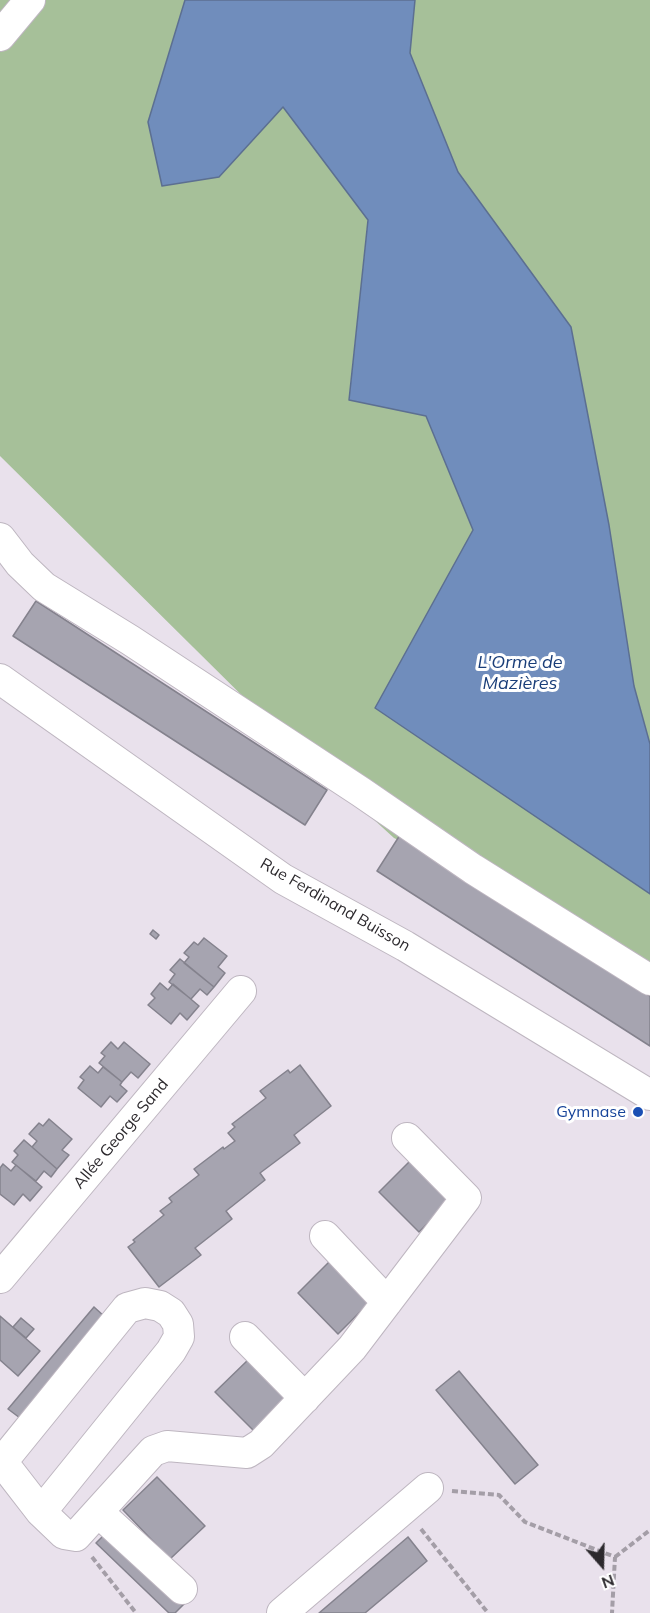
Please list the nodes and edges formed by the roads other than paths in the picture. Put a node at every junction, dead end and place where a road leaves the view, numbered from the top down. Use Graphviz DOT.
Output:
graph roads {
  1 [pos="30,0"];
  2 [pos="0,36"];
  3 [pos="0,538"];
  4 [pos="0,679"];
  5 [pos="650,980"];
  6 [pos="241,991"];
  7 [pos="650,1095"];
  8 [pos="407,1138"];
  9 [pos="325,1236"];
  10 [pos="0,1278"];
  11 [pos="387,1302"];
  12 [pos="245,1337"];
  13 [pos="305,1398"];
  14 [pos="1,1460"];
  15 [pos="428,1488"];
  16 [pos="41,1512"];
  17 [pos="98,1512"];
  18 [pos="182,1589"];
  19 [pos="282,1613"];
  1 -- 2 [label="street"];
  3 -- 5 [label="street"];
  4 -- 7 [label="street, Rue Ferdinand Buisson"];
  6 -- 10 [label="street, Allée George Sand"];
  8 -- 11 [label="street"];
  9 -- 11 [label="street"];
  11 -- 13 [label="street"];
  12 -- 13 [label="street"];
  13 -- 17 [label="street"];
  14 -- 16 [label="street"];
  14 -- 16 [label="street"];
  15 -- 19 [label="street"];
  16 -- 17 [label="street"];
  17 -- 18 [label="street"];
}
